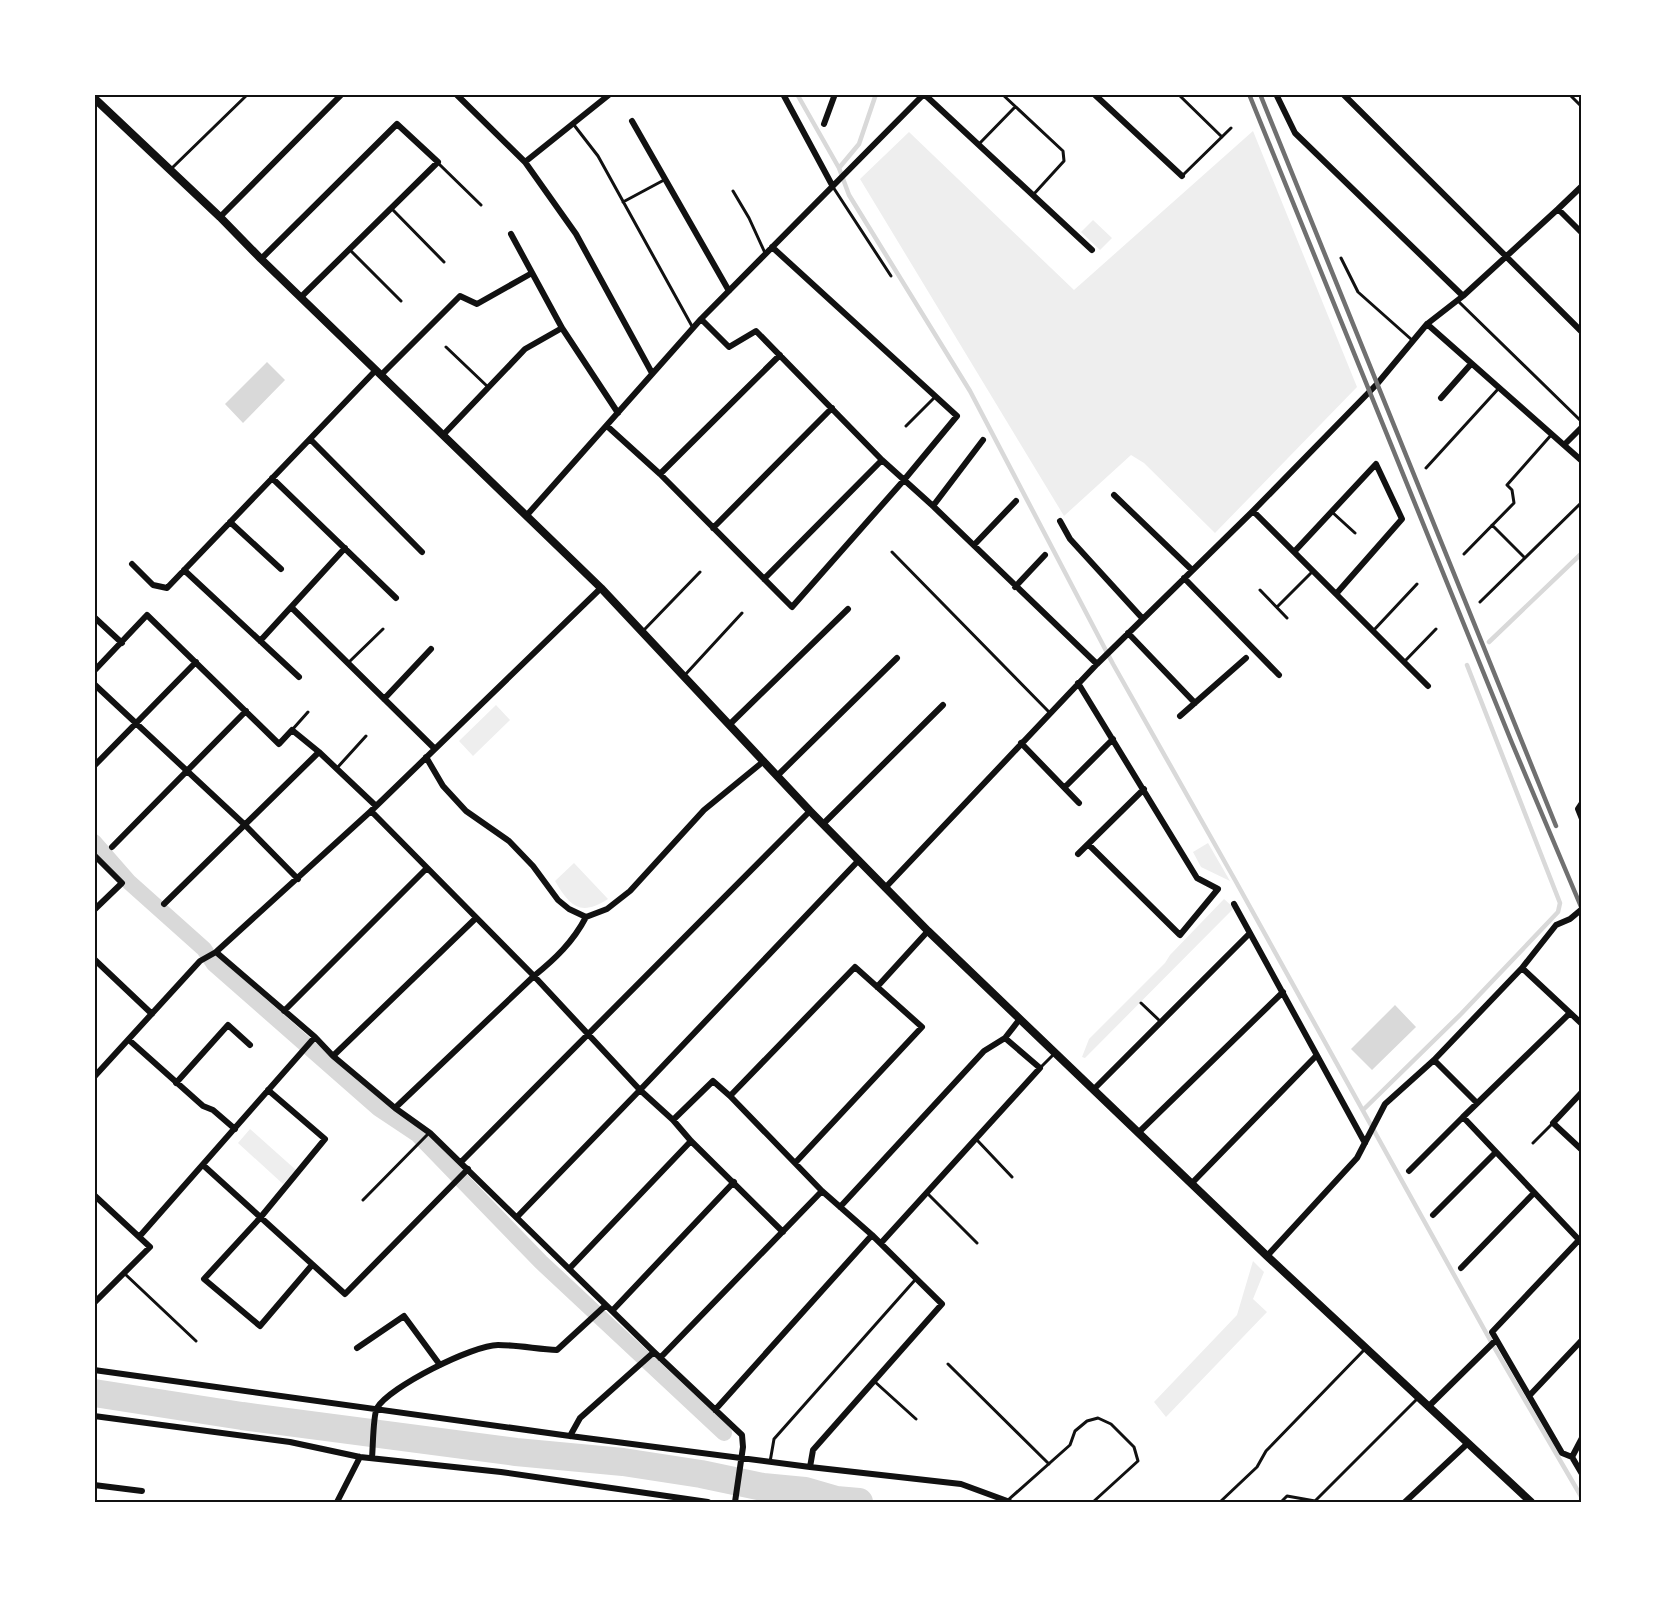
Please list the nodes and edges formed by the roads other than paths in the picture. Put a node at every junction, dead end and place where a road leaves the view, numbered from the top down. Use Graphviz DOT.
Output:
graph roads {
  1 [pos="248,94"];
  2 [pos="342,94"];
  3 [pos="456,94"];
  4 [pos="610,94"];
  5 [pos="783,94"];
  6 [pos="835,94"];
  7 [pos="924,94"];
  8 [pos="1002,94"];
  9 [pos="1178,94"];
  10 [pos="1276,94"];
  11 [pos="1343,94"];
  12 [pos="1569,94"];
  13 [pos="1095,95"];
  14 [pos="94,98"];
  15 [pos="1015,107"];
  16 [pos="1581,107"];
  17 [pos="632,121"];
  18 [pos="573,124"];
  19 [pos="824,124"];
  20 [pos="1231,128"];
  21 [pos="1222,137"];
  22 [pos="978,145"];
  23 [pos="438,162"];
  24 [pos="525,162"];
  25 [pos="170,169"];
  26 [pos="1182,176"];
  27 [pos="666,179"];
  28 [pos="832,185"];
  29 [pos="1581,186"];
  30 [pos="733,191"];
  31 [pos="1033,195"];
  32 [pos="623,202"];
  33 [pos="481,206"];
  34 [pos="391,208"];
  35 [pos="1558,210"];
  36 [pos="220,217"];
  37 [pos="1581,233"];
  38 [pos="511,234"];
  39 [pos="772,247"];
  40 [pos="349,249"];
  41 [pos="1092,250"];
  42 [pos="765,254"];
  43 [pos="1506,255"];
  44 [pos="1341,258"];
  45 [pos="261,259"];
  46 [pos="444,262"];
  47 [pos="532,273"];
  48 [pos="891,276"];
  49 [pos="729,291"];
  50 [pos="301,297"];
  51 [pos="1460,298"];
  52 [pos="401,301"];
  53 [pos="701,319"];
  54 [pos="1427,324"];
  55 [pos="562,328"];
  56 [pos="693,328"];
  57 [pos="1581,332"];
  58 [pos="1413,340"];
  59 [pos="446,346"];
  60 [pos="780,355"];
  61 [pos="1471,364"];
  62 [pos="379,373"];
  63 [pos="652,373"];
  64 [pos="488,388"];
  65 [pos="1499,388"];
  66 [pos="935,397"];
  67 [pos="1441,398"];
  68 [pos="832,408"];
  69 [pos="618,412"];
  70 [pos="1581,422"];
  71 [pos="607,426"];
  72 [pos="906,426"];
  73 [pos="1581,427"];
  74 [pos="1552,434"];
  75 [pos="443,435"];
  76 [pos="310,439"];
  77 [pos="983,440"];
  78 [pos="1564,445"];
  79 [pos="882,460"];
  80 [pos="1581,462"];
  81 [pos="1426,468"];
  82 [pos="660,474"];
  83 [pos="272,478"];
  84 [pos="904,480"];
  85 [pos="1114,495"];
  86 [pos="1016,501"];
  87 [pos="1581,502"];
  88 [pos="933,506"];
  89 [pos="1253,511"];
  90 [pos="1332,512"];
  91 [pos="527,515"];
  92 [pos="1060,521"];
  93 [pos="230,522"];
  94 [pos="1492,525"];
  95 [pos="712,528"];
  96 [pos="1356,533"];
  97 [pos="974,545"];
  98 [pos="345,548"];
  99 [pos="422,552"];
  100 [pos="892,552"];
  101 [pos="1294,552"];
  102 [pos="1464,554"];
  103 [pos="1045,555"];
  104 [pos="1525,558"];
  105 [pos="132,564"];
  106 [pos="281,569"];
  107 [pos="184,570"];
  108 [pos="1192,570"];
  109 [pos="1313,571"];
  110 [pos="700,572"];
  111 [pos="1184,578"];
  112 [pos="764,579"];
  113 [pos="1417,584"];
  114 [pos="1015,587"];
  115 [pos="601,588"];
  116 [pos="1260,590"];
  117 [pos="1336,594"];
  118 [pos="396,598"];
  119 [pos="1480,602"];
  120 [pos="291,607"];
  121 [pos="1277,607"];
  122 [pos="848,609"];
  123 [pos="742,613"];
  124 [pos="94,618"];
  125 [pos="1287,618"];
  126 [pos="1143,619"];
  127 [pos="383,629"];
  128 [pos="1436,629"];
  129 [pos="1373,631"];
  130 [pos="642,632"];
  131 [pos="1128,633"];
  132 [pos="260,641"];
  133 [pos="122,643"];
  134 [pos="430,650"];
  135 [pos="897,658"];
  136 [pos="1245,658"];
  137 [pos="196,662"];
  138 [pos="1098,662"];
  139 [pos="1404,662"];
  140 [pos="348,663"];
  141 [pos="94,671"];
  142 [pos="1279,675"];
  143 [pos="684,676"];
  144 [pos="299,677"];
  145 [pos="1078,683"];
  146 [pos="94,684"];
  147 [pos="1428,686"];
  148 [pos="384,699"];
  149 [pos="1195,703"];
  150 [pos="943,705"];
  151 [pos="246,711"];
  152 [pos="308,712"];
  153 [pos="1050,713"];
  154 [pos="1180,716"];
  155 [pos="136,723"];
  156 [pos="729,725"];
  157 [pos="291,730"];
  158 [pos="366,736"];
  159 [pos="1113,739"];
  160 [pos="1021,743"];
  161 [pos="435,749"];
  162 [pos="319,752"];
  163 [pos="426,757"];
  164 [pos="764,762"];
  165 [pos="94,766"];
  166 [pos="336,769"];
  167 [pos="187,771"];
  168 [pos="778,776"];
  169 [pos="1065,787"];
  170 [pos="1143,789"];
  171 [pos="1079,803"];
  172 [pos="1581,803"];
  173 [pos="376,806"];
  174 [pos="371,811"];
  175 [pos="810,811"];
  176 [pos="1581,819"];
  177 [pos="824,824"];
  178 [pos="245,825"];
  179 [pos="1088,844"];
  180 [pos="112,847"];
  181 [pos="1078,854"];
  182 [pos="94,855"];
  183 [pos="859,860"];
  184 [pos="428,868"];
  185 [pos="298,879"];
  186 [pos="885,888"];
  187 [pos="164,904"];
  188 [pos="1234,904"];
  189 [pos="1581,909"];
  190 [pos="94,910"];
  191 [pos="586,917"];
  192 [pos="476,918"];
  193 [pos="928,931"];
  194 [pos="1251,933"];
  195 [pos="216,952"];
  196 [pos="94,959"];
  197 [pos="1522,968"];
  198 [pos="534,976"];
  199 [pos="877,987"];
  200 [pos="1283,992"];
  201 [pos="1141,1003"];
  202 [pos="284,1011"];
  203 [pos="1570,1013"];
  204 [pos="152,1014"];
  205 [pos="1019,1020"];
  206 [pos="1161,1022"];
  207 [pos="1581,1024"];
  208 [pos="589,1036"];
  209 [pos="315,1037"];
  210 [pos="1005,1038"];
  211 [pos="129,1040"];
  212 [pos="250,1045"];
  213 [pos="1054,1053"];
  214 [pos="333,1056"];
  215 [pos="1316,1056"];
  216 [pos="1434,1060"];
  217 [pos="1040,1068"];
  218 [pos="96,1073"];
  219 [pos="176,1083"];
  220 [pos="268,1090"];
  221 [pos="640,1090"];
  222 [pos="1093,1090"];
  223 [pos="1581,1092"];
  224 [pos="730,1096"];
  225 [pos="1478,1103"];
  226 [pos="395,1108"];
  227 [pos="1463,1117"];
  228 [pos="673,1120"];
  229 [pos="1553,1123"];
  230 [pos="235,1129"];
  231 [pos="1138,1133"];
  232 [pos="428,1135"];
  233 [pos="976,1139"];
  234 [pos="691,1141"];
  235 [pos="1365,1143"];
  236 [pos="1533,1143"];
  237 [pos="1581,1150"];
  238 [pos="1496,1152"];
  239 [pos="461,1162"];
  240 [pos="795,1162"];
  241 [pos="203,1165"];
  242 [pos="465,1171"];
  243 [pos="1409,1171"];
  244 [pos="1012,1177"];
  245 [pos="734,1182"];
  246 [pos="1192,1183"];
  247 [pos="822,1191"];
  248 [pos="926,1193"];
  249 [pos="1534,1193"];
  250 [pos="94,1195"];
  251 [pos="363,1200"];
  252 [pos="840,1207"];
  253 [pos="1433,1215"];
  254 [pos="517,1217"];
  255 [pos="260,1218"];
  256 [pos="783,1232"];
  257 [pos="872,1235"];
  258 [pos="140,1237"];
  259 [pos="1580,1242"];
  260 [pos="881,1243"];
  261 [pos="977,1243"];
  262 [pos="1267,1256"];
  263 [pos="312,1265"];
  264 [pos="1461,1268"];
  265 [pos="569,1269"];
  266 [pos="123,1273"];
  267 [pos="916,1278"];
  268 [pos="94,1289"];
  269 [pos="101,1295"];
  270 [pos="94,1303"];
  271 [pos="606,1305"];
  272 [pos="612,1311"];
  273 [pos="1496,1340"];
  274 [pos="1581,1340"];
  275 [pos="196,1341"];
  276 [pos="357,1348"];
  277 [pos="1366,1348"];
  278 [pos="652,1353"];
  279 [pos="660,1358"];
  280 [pos="948,1364"];
  281 [pos="440,1365"];
  282 [pos="94,1370"];
  283 [pos="874,1381"];
  284 [pos="1529,1396"];
  285 [pos="1418,1398"];
  286 [pos="1428,1407"];
  287 [pos="715,1410"];
  288 [pos="376,1412"];
  289 [pos="94,1416"];
  290 [pos="915,1419"];
  291 [pos="570,1436"];
  292 [pos="1581,1437"];
  293 [pos="1467,1444"];
  294 [pos="373,1455"];
  295 [pos="360,1457"];
  296 [pos="1572,1457"];
  297 [pos="742,1460"];
  298 [pos="770,1462"];
  299 [pos="1049,1464"];
  300 [pos="810,1467"];
  301 [pos="1581,1473"];
  302 [pos="94,1485"];
  303 [pos="142,1491"];
  304 [pos="735,1502"];
  305 [pos="1008,1502"];
  306 [pos="1316,1502"];
  307 [pos="337,1503"];
  308 [pos="708,1503"];
  309 [pos="1093,1503"];
  310 [pos="1220,1503"];
  311 [pos="1281,1503"];
  312 [pos="1405,1503"];
  313 [pos="1531,1503"];
  1 -- 25 [label="lane"];
  2 -- 36 [label="street"];
  3 -- 24 [label="street"];
  4 -- 18 [label="street"];
  5 -- 28 [label="street"];
  6 -- 19 [label="street"];
  7 -- 22 [label="street"];
  7 -- 28 [label="street"];
  8 -- 15 [label="lane"];
  9 -- 21 [label="lane"];
  10 -- 51 [label="street"];
  11 -- 43 [label="street"];
  12 -- 16 [label="lane"];
  13 -- 26 [label="street"];
  14 -- 25 [label="street"];
  15 -- 22 [label="lane"];
  15 -- 31 [label="lane"];
  17 -- 27 [label="street"];
  18 -- 24 [label="street"];
  18 -- 32 [label="lane"];
  20 -- 21 [label="lane"];
  21 -- 26 [label="lane"];
  22 -- 31 [label="street"];
  23 -- 33 [label="lane"];
  23 -- 34 [label="street"];
  23 -- 45 [label="street"];
  24 -- 63 [label="street"];
  25 -- 36 [label="street"];
  27 -- 32 [label="lane"];
  27 -- 49 [label="street"];
  28 -- 39 [label="street"];
  28 -- 48 [label="lane"];
  29 -- 35 [label="street"];
  30 -- 42 [label="lane"];
  31 -- 41 [label="street"];
  32 -- 56 [label="lane"];
  34 -- 40 [label="street"];
  34 -- 46 [label="lane"];
  35 -- 37 [label="street"];
  35 -- 43 [label="street"];
  36 -- 45 [label="street"];
  38 -- 47 [label="street"];
  39 -- 42 [label="street"];
  39 -- 66 [label="street"];
  40 -- 50 [label="street"];
  40 -- 52 [label="lane"];
  42 -- 49 [label="street"];
  43 -- 51 [label="street"];
  43 -- 57 [label="street"];
  44 -- 58 [label="lane"];
  45 -- 50 [label="street"];
  47 -- 55 [label="street"];
  47 -- 62 [label="street"];
  49 -- 53 [label="street"];
  50 -- 62 [label="street"];
  51 -- 54 [label="street"];
  51 -- 70 [label="lane"];
  53 -- 56 [label="street"];
  53 -- 60 [label="street"];
  54 -- 58 [label="street"];
  54 -- 61 [label="street"];
  55 -- 64 [label="street"];
  55 -- 69 [label="street"];
  56 -- 63 [label="street"];
  58 -- 89 [label="street"];
  59 -- 64 [label="lane"];
  60 -- 68 [label="street"];
  60 -- 82 [label="street"];
  61 -- 65 [label="street"];
  61 -- 67 [label="street"];
  62 -- 75 [label="street"];
  62 -- 76 [label="street"];
  63 -- 69 [label="street"];
  64 -- 75 [label="street"];
  65 -- 74 [label="street"];
  65 -- 81 [label="lane"];
  66 -- 72 [label="lane"];
  66 -- 84 [label="street"];
  68 -- 79 [label="street"];
  68 -- 95 [label="street"];
  69 -- 71 [label="street"];
  71 -- 82 [label="street"];
  71 -- 91 [label="street"];
  73 -- 78 [label="street"];
  74 -- 78 [label="street"];
  74 -- 94 [label="lane"];
  75 -- 91 [label="street"];
  76 -- 83 [label="street"];
  76 -- 99 [label="street"];
  77 -- 88 [label="street"];
  78 -- 80 [label="street"];
  79 -- 84 [label="street"];
  79 -- 112 [label="street"];
  82 -- 95 [label="street"];
  83 -- 93 [label="street"];
  83 -- 98 [label="street"];
  84 -- 88 [label="street"];
  84 -- 112 [label="street"];
  85 -- 108 [label="street"];
  86 -- 97 [label="street"];
  87 -- 104 [label="lane"];
  88 -- 97 [label="street"];
  89 -- 101 [label="street"];
  89 -- 108 [label="street"];
  90 -- 96 [label="lane"];
  90 -- 101 [label="street"];
  90 -- 117 [label="street"];
  91 -- 115 [label="street"];
  92 -- 126 [label="street"];
  93 -- 106 [label="street"];
  93 -- 107 [label="street"];
  94 -- 102 [label="lane"];
  94 -- 104 [label="lane"];
  95 -- 112 [label="street"];
  97 -- 114 [label="street"];
  98 -- 118 [label="street"];
  98 -- 120 [label="street"];
  100 -- 153 [label="lane"];
  101 -- 109 [label="street"];
  103 -- 114 [label="street"];
  104 -- 119 [label="lane"];
  105 -- 107 [label="street"];
  107 -- 132 [label="street"];
  108 -- 111 [label="street"];
  109 -- 117 [label="street"];
  109 -- 121 [label="lane"];
  110 -- 130 [label="lane"];
  111 -- 126 [label="street"];
  111 -- 142 [label="street"];
  113 -- 129 [label="lane"];
  114 -- 138 [label="street"];
  115 -- 130 [label="street"];
  115 -- 161 [label="street"];
  116 -- 121 [label="lane"];
  117 -- 129 [label="street"];
  120 -- 132 [label="street"];
  120 -- 140 [label="street"];
  121 -- 125 [label="lane"];
  122 -- 156 [label="street"];
  123 -- 143 [label="lane"];
  124 -- 133 [label="street"];
  126 -- 131 [label="street"];
  127 -- 140 [label="lane"];
  128 -- 139 [label="lane"];
  129 -- 139 [label="street"];
  130 -- 143 [label="street"];
  131 -- 138 [label="street"];
  131 -- 149 [label="street"];
  132 -- 144 [label="street"];
  133 -- 137 [label="street"];
  133 -- 141 [label="street"];
  134 -- 148 [label="street"];
  135 -- 168 [label="street"];
  136 -- 149 [label="street"];
  137 -- 151 [label="street"];
  137 -- 155 [label="street"];
  138 -- 145 [label="street"];
  139 -- 147 [label="street"];
  140 -- 148 [label="street"];
  143 -- 156 [label="street"];
  145 -- 153 [label="street"];
  145 -- 159 [label="street"];
  146 -- 155 [label="street"];
  148 -- 161 [label="street"];
  149 -- 154 [label="street"];
  150 -- 177 [label="street"];
  151 -- 157 [label="street"];
  151 -- 167 [label="street"];
  152 -- 157 [label="lane"];
  153 -- 160 [label="street"];
  155 -- 165 [label="street"];
  155 -- 167 [label="street"];
  156 -- 164 [label="street"];
  157 -- 162 [label="street"];
  158 -- 166 [label="lane"];
  159 -- 169 [label="street"];
  159 -- 170 [label="street"];
  160 -- 169 [label="street"];
  160 -- 186 [label="street"];
  161 -- 163 [label="street"];
  162 -- 166 [label="street"];
  162 -- 178 [label="street"];
  163 -- 173 [label="street"];
  163 -- 191 [label="street"];
  164 -- 168 [label="street"];
  164 -- 191 [label="street"];
  166 -- 173 [label="street"];
  167 -- 178 [label="street"];
  167 -- 180 [label="street"];
  168 -- 175 [label="street"];
  169 -- 171 [label="street"];
  170 -- 179 [label="street"];
  170 -- 179 [label="street"];
  172 -- 176 [label="street"];
  173 -- 174 [label="street"];
  174 -- 184 [label="street"];
  174 -- 185 [label="street"];
  175 -- 177 [label="street"];
  175 -- 208 [label="street"];
  177 -- 183 [label="street"];
  178 -- 185 [label="street"];
  178 -- 187 [label="street"];
  179 -- 181 [label="street"];
  182 -- 190 [label="street"];
  183 -- 186 [label="street"];
  183 -- 221 [label="street"];
  184 -- 192 [label="street"];
  184 -- 202 [label="street"];
  185 -- 195 [label="street"];
  186 -- 193 [label="street"];
  188 -- 194 [label="street"];
  189 -- 197 [label="street"];
  191 -- 198 [label="street"];
  192 -- 198 [label="street"];
  192 -- 214 [label="street"];
  193 -- 199 [label="street"];
  193 -- 205 [label="street"];
  194 -- 200 [label="street"];
  194 -- 206 [label="street"];
  195 -- 202 [label="street"];
  195 -- 204 [label="street"];
  196 -- 204 [label="street"];
  197 -- 203 [label="street"];
  197 -- 216 [label="street"];
  198 -- 208 [label="street"];
  198 -- 226 [label="street"];
  199 -- 224 [label="street"];
  199 -- 240 [label="street"];
  200 -- 215 [label="street"];
  200 -- 231 [label="street"];
  201 -- 206 [label="lane"];
  202 -- 209 [label="street"];
  203 -- 207 [label="street"];
  203 -- 225 [label="street"];
  204 -- 211 [label="street"];
  205 -- 210 [label="street"];
  205 -- 213 [label="street"];
  206 -- 222 [label="street"];
  208 -- 221 [label="street"];
  208 -- 239 [label="street"];
  209 -- 214 [label="street"];
  209 -- 220 [label="street"];
  210 -- 217 [label="street"];
  210 -- 252 [label="street"];
  211 -- 218 [label="street"];
  211 -- 219 [label="street"];
  212 -- 219 [label="street"];
  213 -- 217 [label="lane"];
  213 -- 222 [label="street"];
  214 -- 226 [label="street"];
  215 -- 235 [label="street"];
  215 -- 246 [label="street"];
  216 -- 225 [label="street"];
  216 -- 235 [label="street"];
  217 -- 233 [label="street"];
  219 -- 230 [label="street"];
  220 -- 230 [label="street"];
  220 -- 255 [label="street"];
  221 -- 228 [label="street"];
  221 -- 254 [label="street"];
  222 -- 231 [label="street"];
  223 -- 229 [label="street"];
  224 -- 228 [label="street"];
  224 -- 240 [label="street"];
  225 -- 227 [label="street"];
  226 -- 232 [label="street"];
  227 -- 238 [label="street"];
  227 -- 243 [label="street"];
  228 -- 234 [label="street"];
  229 -- 236 [label="lane"];
  229 -- 237 [label="street"];
  230 -- 241 [label="street"];
  231 -- 246 [label="street"];
  232 -- 239 [label="street"];
  232 -- 251 [label="lane"];
  233 -- 244 [label="lane"];
  233 -- 248 [label="street"];
  234 -- 245 [label="street"];
  234 -- 265 [label="street"];
  235 -- 262 [label="street"];
  238 -- 249 [label="street"];
  238 -- 253 [label="street"];
  239 -- 242 [label="street"];
  240 -- 247 [label="street"];
  241 -- 255 [label="street"];
  241 -- 258 [label="street"];
  242 -- 254 [label="street"];
  242 -- 263 [label="street"];
  245 -- 256 [label="street"];
  245 -- 272 [label="street"];
  246 -- 262 [label="street"];
  247 -- 252 [label="street"];
  247 -- 256 [label="street"];
  248 -- 260 [label="street"];
  248 -- 261 [label="lane"];
  249 -- 259 [label="street"];
  249 -- 264 [label="street"];
  250 -- 258 [label="street"];
  252 -- 257 [label="street"];
  254 -- 265 [label="street"];
  255 -- 263 [label="street"];
  255 -- 263 [label="street"];
  256 -- 279 [label="street"];
  257 -- 260 [label="street"];
  257 -- 287 [label="street"];
  258 -- 266 [label="street"];
  259 -- 273 [label="street"];
  260 -- 267 [label="street"];
  262 -- 277 [label="street"];
  265 -- 271 [label="street"];
  266 -- 269 [label="street"];
  266 -- 275 [label="lane"];
  267 -- 283 [label="street"];
  267 -- 298 [label="lane"];
  268 -- 269 [label="street"];
  269 -- 270 [label="street"];
  271 -- 272 [label="street"];
  271 -- 281 [label="street"];
  272 -- 278 [label="street"];
  273 -- 284 [label="street"];
  273 -- 286 [label="street"];
  274 -- 284 [label="street"];
  276 -- 281 [label="street"];
  277 -- 285 [label="street"];
  277 -- 310 [label="lane"];
  278 -- 279 [label="street"];
  278 -- 291 [label="street"];
  279 -- 287 [label="street"];
  280 -- 299 [label="lane"];
  281 -- 288 [label="street"];
  282 -- 288 [label="street"];
  283 -- 290 [label="lane"];
  283 -- 300 [label="street"];
  284 -- 296 [label="street"];
  285 -- 286 [label="street"];
  285 -- 306 [label="lane"];
  286 -- 293 [label="street"];
  287 -- 297 [label="street"];
  288 -- 291 [label="street"];
  288 -- 294 [label="street"];
  289 -- 295 [label="street"];
  291 -- 297 [label="street"];
  292 -- 296 [label="street"];
  293 -- 312 [label="street"];
  293 -- 313 [label="street"];
  294 -- 295 [label="street"];
  294 -- 308 [label="street"];
  295 -- 307 [label="street"];
  296 -- 301 [label="street"];
  297 -- 298 [label="street"];
  297 -- 304 [label="street"];
  298 -- 300 [label="street"];
  299 -- 305 [label="lane"];
  299 -- 309 [label="lane"];
  300 -- 305 [label="street"];
  302 -- 303 [label="street"];
  306 -- 311 [label="lane"];
}
